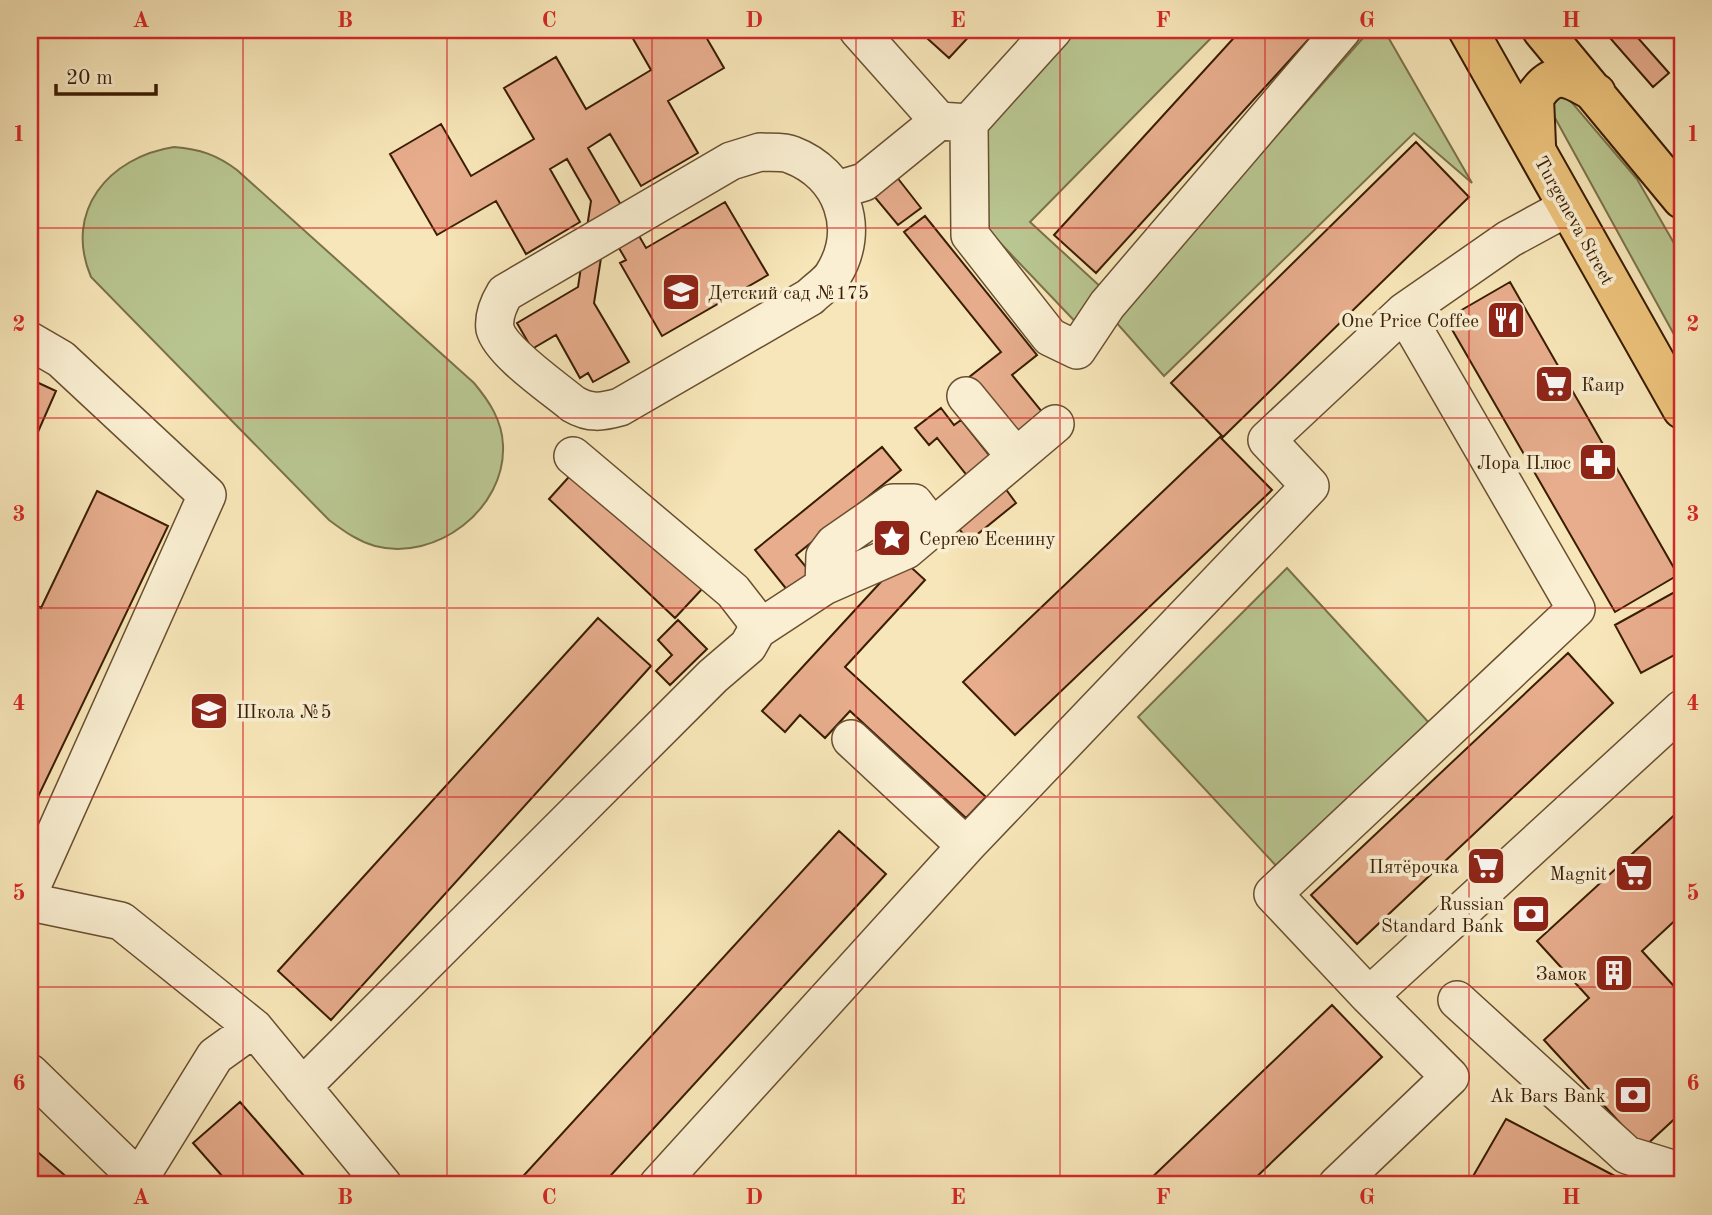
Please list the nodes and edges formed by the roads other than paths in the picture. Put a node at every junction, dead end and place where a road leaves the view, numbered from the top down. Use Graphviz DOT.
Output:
graph roads {
  1 [pos="858,30"];
  2 [pos="1053,30"];
  3 [pos="1342,30"];
  4 [pos="1468,30"];
  5 [pos="1542,30"];
  6 [pos="1596,94"];
  7 [pos="954,122"];
  8 [pos="1536,150"];
  9 [pos="837,190"];
  10 [pos="1682,199"];
  11 [pos="1568,207"];
  12 [pos="1405,312"];
  13 [pos="30,341"];
  14 [pos="966,396"];
  15 [pos="1682,410"];
  16 [pos="1055,424"];
  17 [pos="573,456"];
  18 [pos="1016,457"];
  19 [pos="757,631"];
  20 [pos="1682,709"];
  21 [pos="851,740"];
  22 [pos="966,846"];
  23 [pos="30,890"];
  24 [pos="30,902"];
  25 [pos="1369,996"];
  26 [pos="1457,1000"];
  27 [pos="254,1028"];
  28 [pos="30,1073"];
  29 [pos="302,1087"];
  30 [pos="1682,1172"];
  31 [pos="142,1182"];
  32 [pos="383,1185"];
  33 [pos="659,1185"];
  34 [pos="1337,1185"];
  1 -- 7 [label="street"];
  2 -- 7 [label="street"];
  3 -- 7 [label="street"];
  4 -- 8 [label="main road, Turgeneva Street"];
  5 -- 6 [label="main road"];
  6 -- 8 [label="main road"];
  6 -- 10 [label="main road"];
  7 -- 9 [label="street"];
  8 -- 11 [label="main road, Turgeneva Street"];
  9 -- 9 [label="street"];
  11 -- 12 [label="street"];
  11 -- 15 [label="main road, Turgeneva Street"];
  12 -- 22 [label="street"];
  12 -- 25 [label="street"];
  13 -- 23 [label="street"];
  14 -- 18 [label="street"];
  16 -- 18 [label="street"];
  17 -- 19 [label="street"];
  18 -- 19 [label="street"];
  19 -- 29 [label="street"];
  20 -- 25 [label="street"];
  21 -- 22 [label="street"];
  22 -- 33 [label="street"];
  24 -- 27 [label="street"];
  25 -- 34 [label="street"];
  26 -- 30 [label="street"];
  27 -- 29 [label="street"];
  27 -- 31 [label="street"];
  28 -- 31 [label="street"];
  29 -- 32 [label="street"];
}
